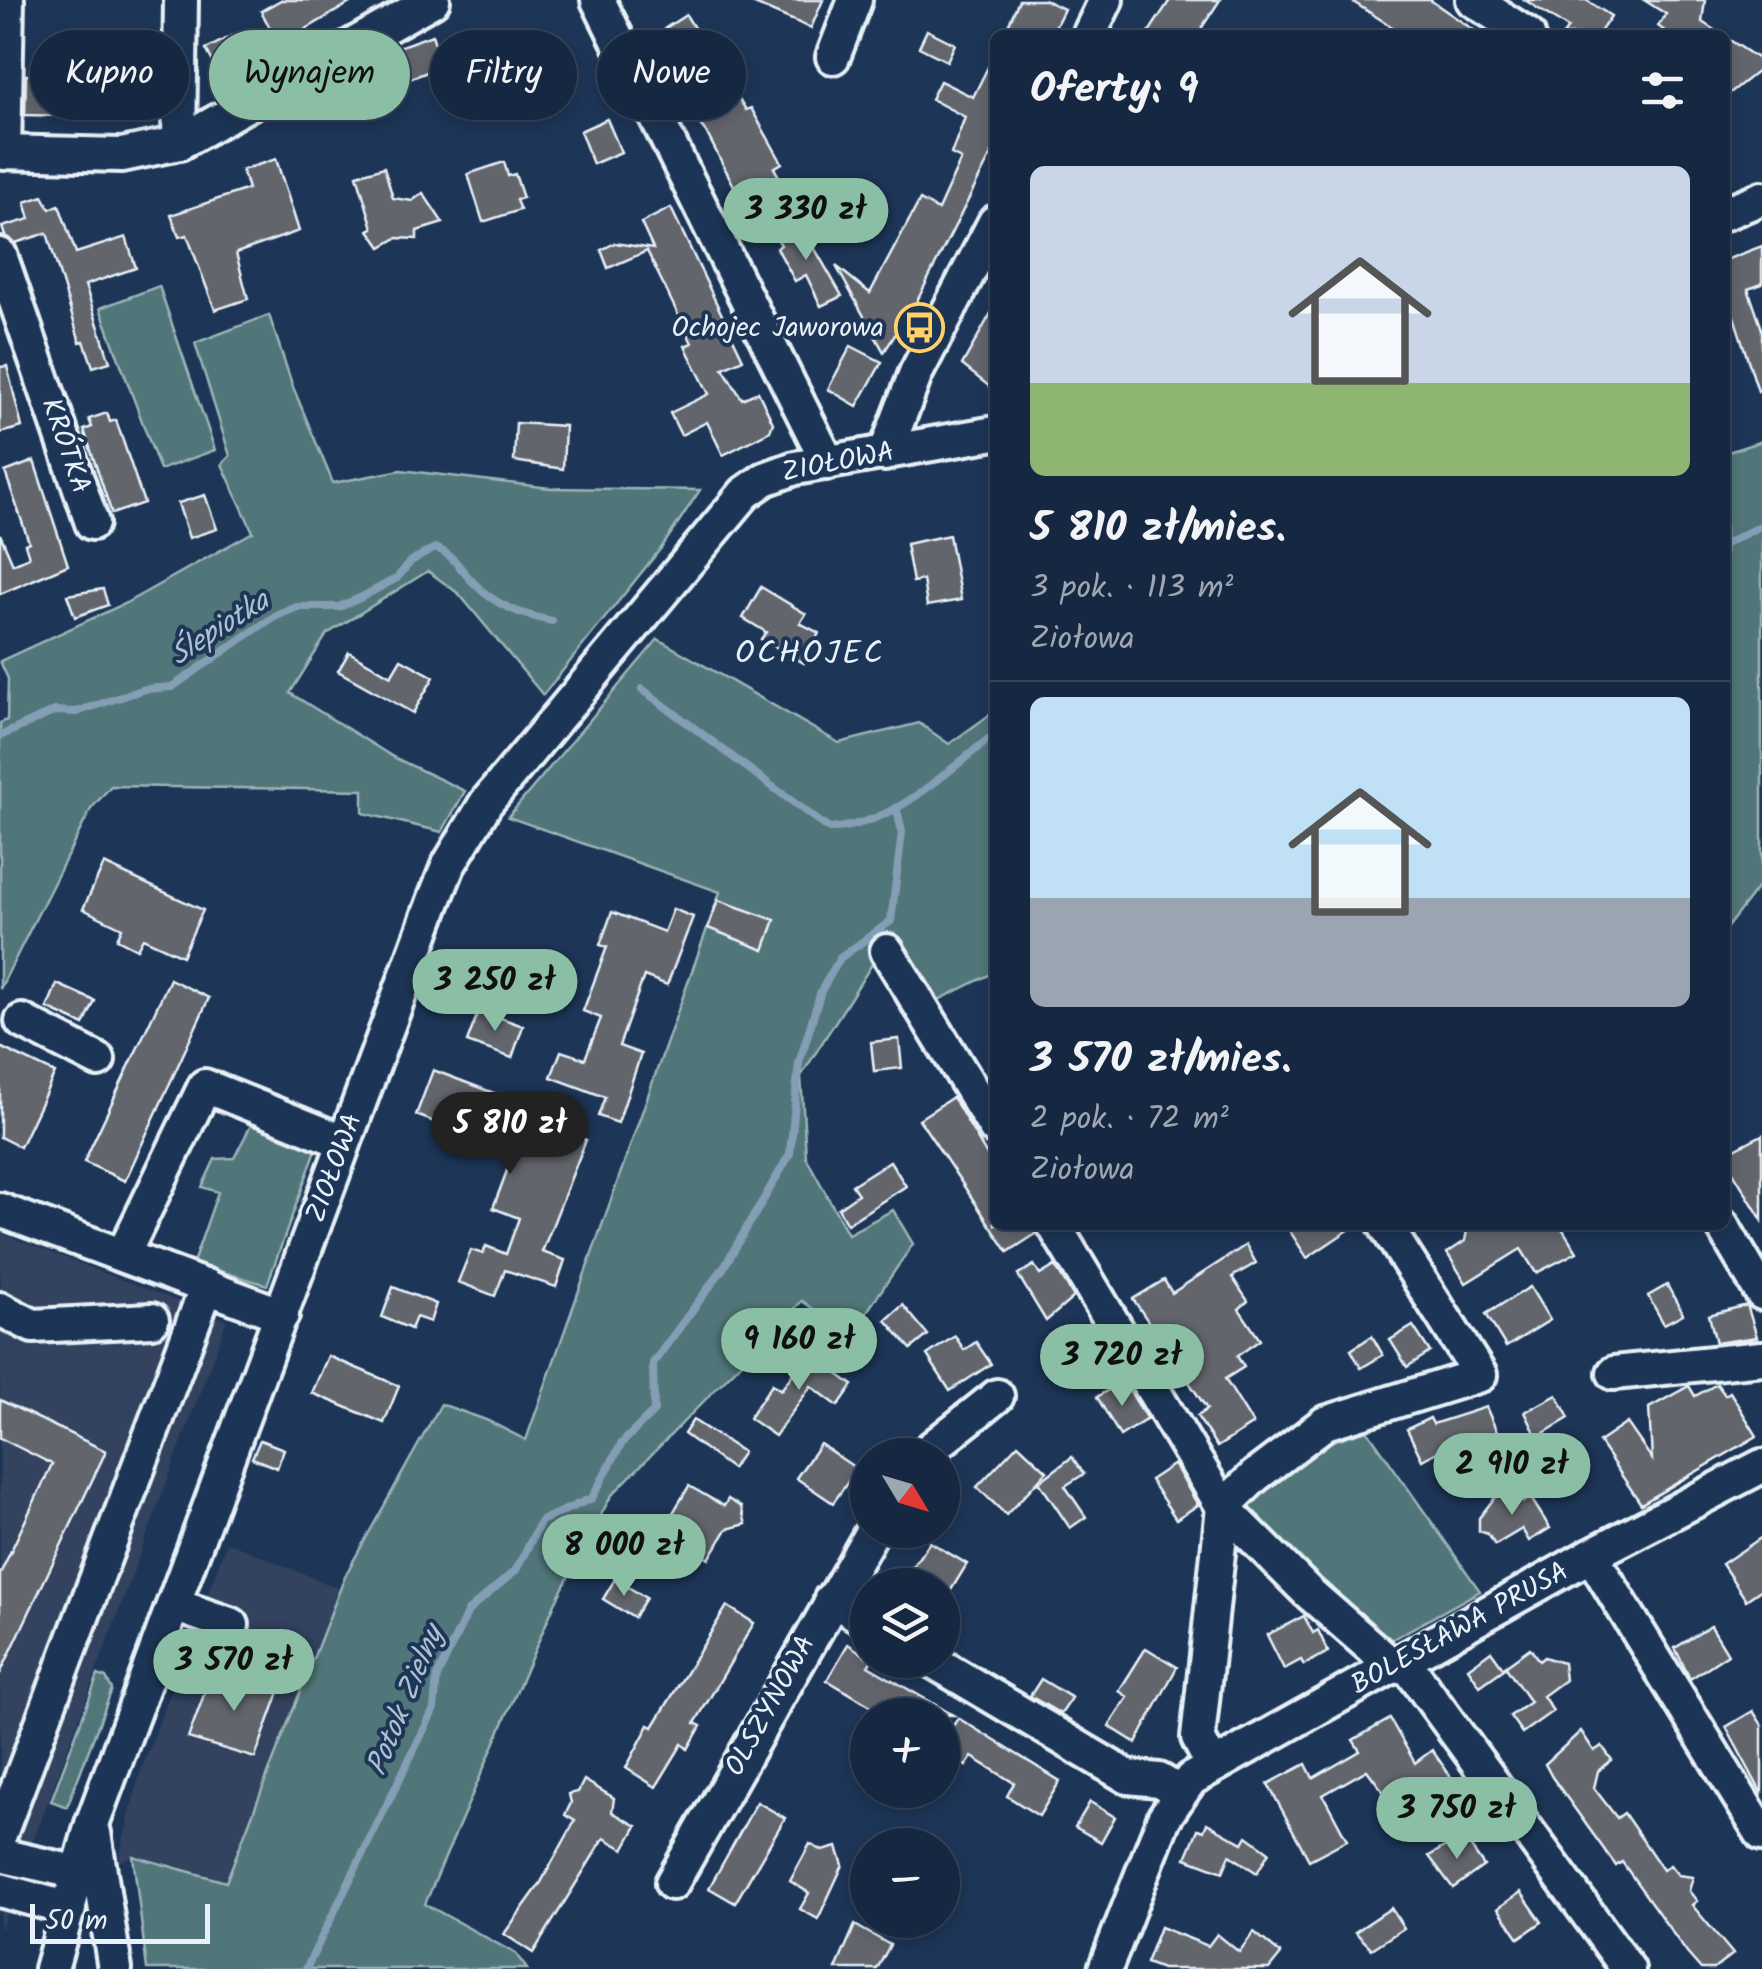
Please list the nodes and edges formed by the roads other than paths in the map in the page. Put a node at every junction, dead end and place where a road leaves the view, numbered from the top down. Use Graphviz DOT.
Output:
graph roads {
  1 [pos="7,0"];
  2 [pos="181,0"];
  3 [pos="433,0"];
  4 [pos="598,0"];
  5 [pos="856,0"];
  6 [pos="1106,0"];
  7 [pos="1473,0"];
  8 [pos="1091,30"];
  9 [pos="1520,30"];
  10 [pos="833,57"];
  11 [pos="178,143"];
  12 [pos="2,152"];
  13 [pos="1762,198"];
  14 [pos="1730,211"];
  15 [pos="990,232"];
  16 [pos="0,255"];
  17 [pos="990,433"];
  18 [pos="885,454"];
  19 [pos="828,464"];
  20 [pos="92,523"];
  21 [pos="887,951"];
  22 [pos="22,1021"];
  23 [pos="98,1060"];
  24 [pos="990,1120"];
  25 [pos="344,1142"];
  26 [pos="0,1210"];
  27 [pos="1057,1230"];
  28 [pos="1388,1230"];
  29 [pos="1725,1230"];
  30 [pos="123,1255"];
  31 [pos="207,1286"];
  32 [pos="1762,1294"];
  33 [pos="0,1310"];
  34 [pos="282,1314"];
  35 [pos="152,1320"];
  36 [pos="1762,1358"];
  37 [pos="1614,1374"];
  38 [pos="997,1396"];
  39 [pos="945,1438"];
  40 [pos="1762,1466"];
  41 [pos="1224,1507"];
  42 [pos="862,1548"];
  43 [pos="1591,1555"];
  44 [pos="831,1599"];
  45 [pos="174,1606"];
  46 [pos="850,1610"];
  47 [pos="232,1625"];
  48 [pos="1399,1664"];
  49 [pos="960,1677"];
  50 [pos="1212,1765"];
  51 [pos="1179,1792"];
  52 [pos="92,1824"];
  53 [pos="0,1834"];
  54 [pos="1762,1834"];
  55 [pos="0,1855"];
  56 [pos="78,1872"];
  57 [pos="672,1884"];
  58 [pos="0,1890"];
  59 [pos="69,1909"];
  60 [pos="1109,1968"];
  61 [pos="50,1969"];
  62 [pos="114,1969"];
  63 [pos="1628,1969"];
  1 -- 12 [label="street"];
  2 -- 11 [label="street"];
  3 -- 11 [label="street"];
  4 -- 19 [label="street"];
  5 -- 10 [label="street"];
  6 -- 8 [label="street"];
  7 -- 9 [label="street"];
  11 -- 12 [label="street"];
  13 -- 14 [label="street"];
  15 -- 18 [label="street"];
  16 -- 20 [label="street, KRÓTKA"];
  17 -- 18 [label="street, ZIOŁOWA"];
  18 -- 19 [label="street, ZIOŁOWA"];
  19 -- 25 [label="street, ZIOŁOWA"];
  21 -- 24 [label="street"];
  22 -- 23 [label="street"];
  25 -- 30 [label="street"];
  25 -- 34 [label="street, ZIOŁOWA"];
  26 -- 30 [label="street"];
  27 -- 41 [label="street"];
  28 -- 41 [label="street"];
  29 -- 32 [label="street"];
  30 -- 31 [label="street"];
  31 -- 34 [label="street"];
  31 -- 53 [label="street"];
  33 -- 35 [label="street"];
  34 -- 45 [label="street, ZIOŁOWA"];
  36 -- 37 [label="street"];
  38 -- 39 [label="street"];
  40 -- 43 [label="street, BOLESŁAWA PRUSA"];
  41 -- 48 [label="street"];
  41 -- 50 [label="street"];
  42 -- 44 [label="street, OLSZYNOWA"];
  43 -- 48 [label="street, BOLESŁAWA PRUSA"];
  43 -- 54 [label="street"];
  44 -- 46 [label="street"];
  44 -- 57 [label="street, OLSZYNOWA"];
  45 -- 47 [label="street"];
  45 -- 52 [label="street, ZIOŁOWA"];
  48 -- 50 [label="street, BOLESŁAWA PRUSA"];
  48 -- 63 [label="street"];
  49 -- 51 [label="street"];
  50 -- 51 [label="street, BOLESŁAWA PRUSA"];
  51 -- 60 [label="street, BOLESŁAWA PRUSA"];
  52 -- 56 [label="street, ZIOŁOWA"];
  52 -- 62 [label="street, ZIOŁOWA"];
  55 -- 56 [label="street"];
  56 -- 59 [label="street, ZIOŁOWA"];
  58 -- 59 [label="street"];
  59 -- 61 [label="street, ZIOŁOWA"];
}
